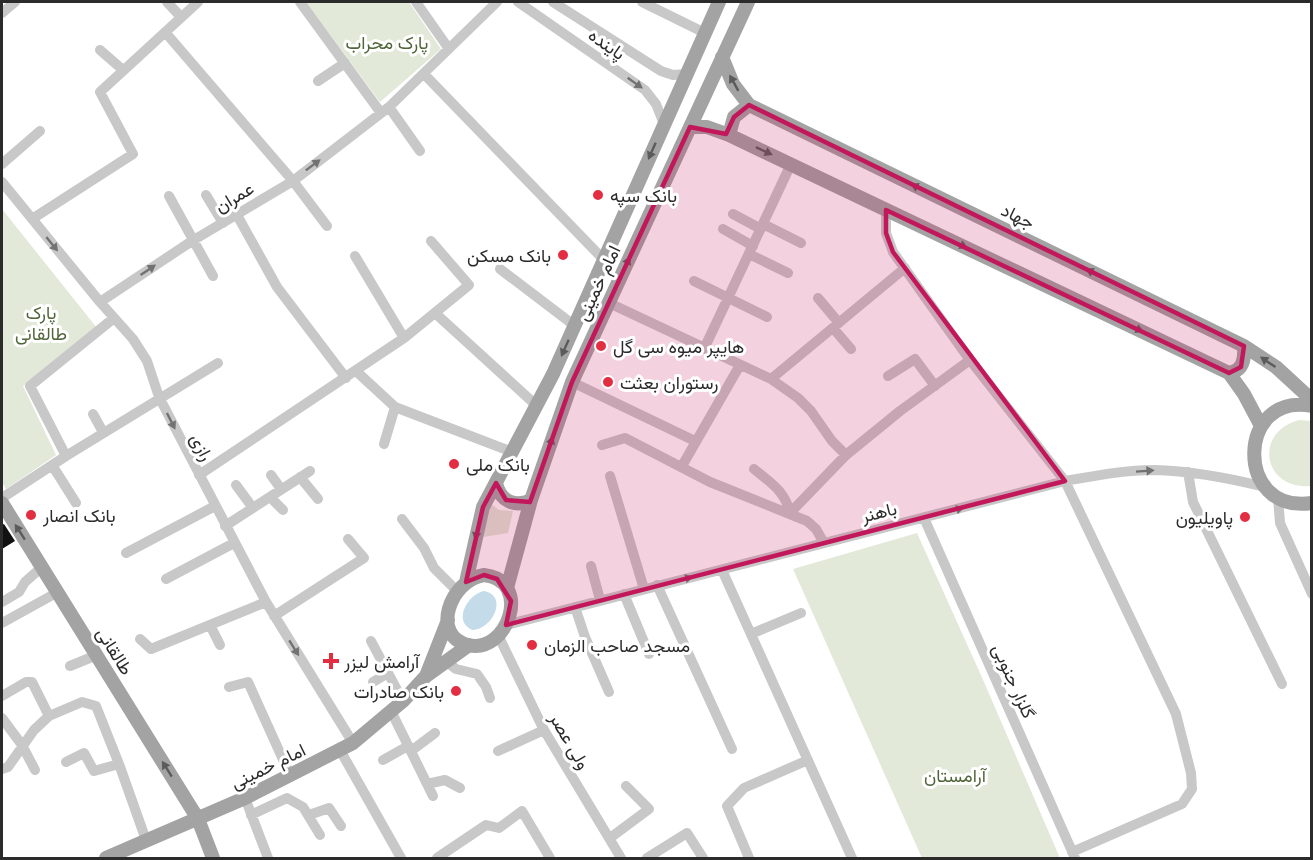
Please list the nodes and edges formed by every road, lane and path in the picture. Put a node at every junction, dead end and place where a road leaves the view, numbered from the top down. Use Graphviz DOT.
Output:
graph roads {
  1 [pos="15,2"];
  2 [pos="167,2"];
  3 [pos="198,2"];
  4 [pos="300,2"];
  5 [pos="416,2"];
  6 [pos="497,2"];
  7 [pos="518,2"];
  8 [pos="553,2"];
  9 [pos="642,2"];
  10 [pos="719,2"];
  11 [pos="748,2"];
  12 [pos="2,13"];
  13 [pos="181,17"];
  14 [pos="165,32"];
  15 [pos="705,33"];
  16 [pos="449,49"];
  17 [pos="100,50"];
  18 [pos="722,57"];
  19 [pos="345,63"];
  20 [pos="123,70"];
  21 [pos="423,74"];
  22 [pos="687,74"];
  23 [pos="318,81"];
  24 [pos="749,105"];
  25 [pos="385,110"];
  26 [pos="664,124"];
  27 [pos="690,127"];
  28 [pos="40,131"];
  29 [pos="729,135"];
  30 [pos="420,151"];
  31 [pos="2,164"];
  32 [pos="791,165"];
  33 [pos="292,181"];
  34 [pos="2,182"];
  35 [pos="206,195"];
  36 [pos="169,196"];
  37 [pos="886,210"];
  38 [pos="733,214"];
  39 [pos="237,215"];
  40 [pos="32,219"];
  41 [pos="224,223"];
  42 [pos="327,225"];
  43 [pos="762,227"];
  44 [pos="723,229"];
  45 [pos="192,241"];
  46 [pos="431,241"];
  47 [pos="801,243"];
  48 [pos="751,250"];
  49 [pos="355,256"];
  50 [pos="604,260"];
  51 [pos="905,268"];
  52 [pos="500,269"];
  53 [pos="788,273"];
  54 [pos="213,276"];
  55 [pos="694,281"];
  56 [pos="728,297"];
  57 [pos="818,298"];
  58 [pos="100,302"];
  59 [pos="609,303"];
  60 [pos="435,313"];
  61 [pos="767,317"];
  62 [pos="114,318"];
  63 [pos="575,326"];
  64 [pos="836,326"];
  65 [pos="404,338"];
  66 [pos="1244,346"];
  67 [pos="704,349"];
  68 [pos="851,349"];
  69 [pos="970,360"];
  70 [pos="218,363"];
  71 [pos="740,365"];
  72 [pos="356,371"];
  73 [pos="1229,373"];
  74 [pos="888,376"];
  75 [pos="346,378"];
  76 [pos="771,379"];
  77 [pos="572,382"];
  78 [pos="935,386"];
  79 [pos="159,397"];
  80 [pos="1311,400"];
  81 [pos="537,406"];
  82 [pos="1311,406"];
  83 [pos="395,408"];
  84 [pos="93,414"];
  85 [pos="1261,426"];
  86 [pos="103,432"];
  87 [pos="695,441"];
  88 [pos="384,444"];
  89 [pos="602,445"];
  90 [pos="512,452"];
  91 [pos="846,455"];
  92 [pos="66,456"];
  93 [pos="52,465"];
  94 [pos="682,466"];
  95 [pos="754,469"];
  96 [pos="1188,472"];
  97 [pos="271,475"];
  98 [pos="199,476"];
  99 [pos="610,476"];
  100 [pos="1065,482"];
  101 [pos="496,483"];
  102 [pos="236,485"];
  103 [pos="1265,487"];
  104 [pos="281,489"];
  105 [pos="270,496"];
  106 [pos="1278,497"];
  107 [pos="2,498"];
  108 [pos="318,499"];
  109 [pos="531,500"];
  110 [pos="2,503"];
  111 [pos="76,503"];
  112 [pos="1311,503"];
  113 [pos="215,506"];
  114 [pos="253,508"];
  115 [pos="283,510"];
  116 [pos="790,513"];
  117 [pos="924,518"];
  118 [pos="402,519"];
  119 [pos="225,526"];
  120 [pos="348,539"];
  121 [pos="234,543"];
  122 [pos="824,543"];
  123 [pos="126,553"];
  124 [pos="591,566"];
  125 [pos="42,567"];
  126 [pos="722,570"];
  127 [pos="166,579"];
  128 [pos="657,585"];
  129 [pos="461,586"];
  130 [pos="507,588"];
  131 [pos="644,589"];
  132 [pos="58,592"];
  133 [pos="624,594"];
  134 [pos="1311,594"];
  135 [pos="600,600"];
  136 [pos="2,602"];
  137 [pos="266,602"];
  138 [pos="575,607"];
  139 [pos="801,613"];
  140 [pos="274,616"];
  141 [pos="448,620"];
  142 [pos="2,623"];
  143 [pos="210,625"];
  144 [pos="502,630"];
  145 [pos="751,634"];
  146 [pos="140,639"];
  147 [pos="371,641"];
  148 [pos="220,645"];
  149 [pos="469,645"];
  150 [pos="649,654"];
  151 [pos="97,655"];
  152 [pos="447,662"];
  153 [pos="70,666"];
  154 [pos="388,673"];
  155 [pos="426,676"];
  156 [pos="374,682"];
  157 [pos="1282,684"];
  158 [pos="229,687"];
  159 [pos="609,692"];
  160 [pos="2,696"];
  161 [pos="490,698"];
  162 [pos="403,700"];
  163 [pos="391,711"];
  164 [pos="49,716"];
  165 [pos="2,718"];
  166 [pos="544,730"];
  167 [pos="435,734"];
  168 [pos="353,742"];
  169 [pos="22,745"];
  170 [pos="409,749"];
  171 [pos="732,749"];
  172 [pos="340,750"];
  173 [pos="498,751"];
  174 [pos="383,760"];
  175 [pos="808,760"];
  176 [pos="66,762"];
  177 [pos="119,764"];
  178 [pos="2,769"];
  179 [pos="35,771"];
  180 [pos="290,775"];
  181 [pos="427,784"];
  182 [pos="626,786"];
  183 [pos="460,788"];
  184 [pos="433,796"];
  185 [pos="245,798"];
  186 [pos="251,815"];
  187 [pos="309,815"];
  188 [pos="198,819"];
  189 [pos="341,826"];
  190 [pos="320,835"];
  191 [pos="610,838"];
  192 [pos="146,840"];
  193 [pos="1073,855"];
  194 [pos="106,858"];
  195 [pos="213,858"];
  196 [pos="267,858"];
  197 [pos="401,858"];
  198 [pos="436,858"];
  199 [pos="550,858"];
  200 [pos="621,858"];
  201 [pos="647,858"];
  202 [pos="703,858"];
  203 [pos="749,858"];
  204 [pos="852,858"];
  1 -- 12 [label="street"];
  2 -- 13 [label="street"];
  3 -- 13 [label="street"];
  4 -- 19 [label="street"];
  5 -- 16 [label="street"];
  6 -- 16 [label="street, عمران"];
  7 -- 26 [label="street, پاینده, one-way"];
  8 -- 22 [label="street, پاینده"];
  9 -- 15 [label="street"];
  10 -- 15 [label="main road, امام خمینی"];
  11 -- 18 [label="main road, امام خمینی"];
  13 -- 14 [label="street"];
  14 -- 20 [label="street"];
  14 -- 33 [label="street"];
  15 -- 22 [label="main road, امام خمینی"];
  16 -- 21 [label="street, عمران"];
  17 -- 20 [label="street"];
  24 -- 18 [label="main road, جهاد, one-way"];
  18 -- 27 [label="main road, امام خمینی"];
  19 -- 23 [label="street"];
  19 -- 25 [label="street"];
  20 -- 40 [label="street"];
  21 -- 25 [label="street, عمران"];
  21 -- 50 [label="street"];
  22 -- 26 [label="main road, امام خمینی"];
  24 -- 29 [label="main road"];
  66 -- 24 [label="main road, جهاد, one-way"];
  25 -- 30 [label="street"];
  33 -- 25 [label="street, عمران, one-way"];
  26 -- 50 [label="main road, امام خمینی, one-way"];
  27 -- 29 [label="main road"];
  59 -- 27 [label="main road, امام خمینی, one-way"];
  28 -- 31 [label="street"];
  29 -- 32 [label="main road, one-way"];
  32 -- 37 [label="main road"];
  32 -- 43 [label="street"];
  33 -- 39 [label="street, عمران"];
  33 -- 42 [label="street"];
  34 -- 40 [label="street, رازی"];
  35 -- 41 [label="street"];
  36 -- 45 [label="street"];
  37 -- 51 [label="street"];
  37 -- 73 [label="main road, one-way"];
  38 -- 43 [label="street"];
  39 -- 41 [label="street, عمران"];
  39 -- 75 [label="street"];
  40 -- 58 [label="street, رازی, one-way"];
  41 -- 45 [label="street, عمران"];
  43 -- 47 [label="street"];
  43 -- 48 [label="street"];
  44 -- 48 [label="street"];
  45 -- 54 [label="street"];
  58 -- 45 [label="street, عمران, one-way"];
  46 -- 60 [label="street"];
  48 -- 53 [label="street"];
  48 -- 56 [label="street"];
  49 -- 65 [label="street"];
  50 -- 63 [label="main road, امام خمینی"];
  51 -- 64 [label="street"];
  51 -- 69 [label="street"];
  52 -- 63 [label="street"];
  55 -- 56 [label="street"];
  56 -- 61 [label="street"];
  56 -- 67 [label="street"];
  57 -- 64 [label="street"];
  58 -- 62 [label="street, رازی"];
  59 -- 67 [label="street"];
  59 -- 77 [label="main road, امام خمینی"];
  60 -- 65 [label="street"];
  60 -- 81 [label="street"];
  62 -- 79 [label="street, رازی"];
  62 -- 92 [label="street"];
  63 -- 81 [label="main road, امام خمینی, one-way"];
  64 -- 68 [label="street"];
  64 -- 76 [label="street"];
  65 -- 72 [label="street"];
  66 -- 73 [label="main road"];
  80 -- 66 [label="main road, جهاد, one-way"];
  67 -- 71 [label="street"];
  69 -- 78 [label="street"];
  69 -- 100 [label="street"];
  70 -- 79 [label="street"];
  71 -- 76 [label="street"];
  71 -- 87 [label="street"];
  72 -- 75 [label="street"];
  72 -- 83 [label="street"];
  73 -- 85 [label="main road"];
  74 -- 78 [label="street"];
  75 -- 98 [label="street"];
  76 -- 91 [label="street"];
  77 -- 87 [label="street"];
  109 -- 77 [label="main road, امام خمینی, one-way"];
  78 -- 91 [label="street"];
  79 -- 86 [label="street"];
  79 -- 98 [label="street, رازی, one-way"];
  81 -- 90 [label="main road, امام خمینی"];
  82 -- 85 [label="main road"];
  83 -- 88 [label="street"];
  83 -- 90 [label="street"];
  84 -- 86 [label="street"];
  85 -- 103 [label="main road"];
  86 -- 92 [label="street"];
  87 -- 94 [label="street"];
  89 -- 94 [label="street"];
  90 -- 101 [label="main road, امام خمینی"];
  91 -- 116 [label="street"];
  92 -- 93 [label="street"];
  93 -- 107 [label="street"];
  93 -- 111 [label="street"];
  94 -- 116 [label="street"];
  95 -- 116 [label="street"];
  100 -- 96 [label="street, باهنر, one-way"];
  96 -- 103 [label="street, باهنر"];
  96 -- 157 [label="street"];
  97 -- 104 [label="street"];
  98 -- 113 [label="street, رازی"];
  99 -- 131 [label="street"];
  117 -- 100 [label="street, باهنر, one-way"];
  100 -- 193 [label="street"];
  101 -- 109 [label="main road"];
  101 -- 129 [label="main road, امام خمینی, one-way"];
  102 -- 114 [label="street"];
  103 -- 106 [label="main road"];
  104 -- 105 [label="street"];
  104 -- 108 [label="street"];
  105 -- 114 [label="street"];
  105 -- 115 [label="street"];
  106 -- 112 [label="main road"];
  106 -- 134 [label="street"];
  109 -- 130 [label="main road, امام خمینی"];
  125 -- 110 [label="main road, طالقانی, one-way"];
  113 -- 119 [label="street, رازی"];
  113 -- 123 [label="street"];
  114 -- 119 [label="street"];
  116 -- 122 [label="street"];
  117 -- 122 [label="street, باهنر"];
  117 -- 193 [label="street, گلزار جنوبی"];
  118 -- 129 [label="street"];
  119 -- 121 [label="street, رازی"];
  120 -- 140 [label="street"];
  121 -- 127 [label="street"];
  121 -- 137 [label="street, رازی"];
  122 -- 126 [label="street, باهنر"];
  124 -- 135 [label="street"];
  125 -- 132 [label="main road, طالقانی"];
  125 -- 136 [label="street"];
  128 -- 126 [label="street, باهنر, one-way"];
  126 -- 145 [label="street"];
  128 -- 131 [label="street, باهنر"];
  128 -- 171 [label="street"];
  129 -- 130 [label="main road"];
  129 -- 141 [label="main road"];
  130 -- 144 [label="main road"];
  131 -- 133 [label="street, باهنر"];
  132 -- 142 [label="street"];
  132 -- 151 [label="main road, طالقانی"];
  133 -- 135 [label="street, باهنر"];
  133 -- 150 [label="street"];
  135 -- 138 [label="street, باهنر"];
  137 -- 140 [label="street, رازی"];
  137 -- 143 [label="street"];
  138 -- 144 [label="street, باهنر"];
  138 -- 159 [label="street"];
  139 -- 145 [label="street"];
  140 -- 168 [label="street, رازی, one-way"];
  141 -- 149 [label="main road"];
  141 -- 155 [label="main road, امام خمینی"];
  143 -- 146 [label="street"];
  143 -- 148 [label="street"];
  144 -- 149 [label="main road"];
  144 -- 166 [label="street, ولی عصر"];
  145 -- 175 [label="street"];
  147 -- 154 [label="street"];
  149 -- 152 [label="main road, امام خمینی"];
  151 -- 153 [label="street"];
  188 -- 151 [label="main road, طالقانی, one-way"];
  152 -- 155 [label="main road, امام خمینی"];
  152 -- 161 [label="street"];
  154 -- 156 [label="street"];
  154 -- 162 [label="street"];
  155 -- 162 [label="main road, امام خمینی"];
  158 -- 180 [label="street"];
  160 -- 164 [label="street"];
  162 -- 163 [label="main road, امام خمینی"];
  163 -- 168 [label="main road, امام خمینی"];
  163 -- 170 [label="street"];
  164 -- 169 [label="street"];
  164 -- 177 [label="street"];
  165 -- 169 [label="street"];
  166 -- 173 [label="street"];
  166 -- 191 [label="street, ولی عصر"];
  167 -- 170 [label="street"];
  168 -- 172 [label="main road, امام خمینی"];
  169 -- 178 [label="street"];
  169 -- 179 [label="street"];
  170 -- 174 [label="street"];
  170 -- 181 [label="street"];
  172 -- 180 [label="main road, امام خمینی"];
  172 -- 197 [label="street"];
  175 -- 203 [label="street"];
  175 -- 204 [label="street"];
  176 -- 177 [label="street"];
  177 -- 192 [label="street"];
  180 -- 185 [label="main road, امام خمینی"];
  181 -- 183 [label="street"];
  181 -- 184 [label="street"];
  182 -- 191 [label="street"];
  185 -- 186 [label="street"];
  185 -- 188 [label="main road, امام خمینی"];
  186 -- 187 [label="street"];
  186 -- 196 [label="street"];
  187 -- 189 [label="street"];
  187 -- 190 [label="street"];
  188 -- 192 [label="main road, امام خمینی"];
  188 -- 195 [label="main road, طالقانی"];
  191 -- 200 [label="street, ولی عصر"];
  192 -- 194 [label="main road, امام خمینی"];
  198 -- 199 [label="street"];
  201 -- 202 [label="street"];
}
